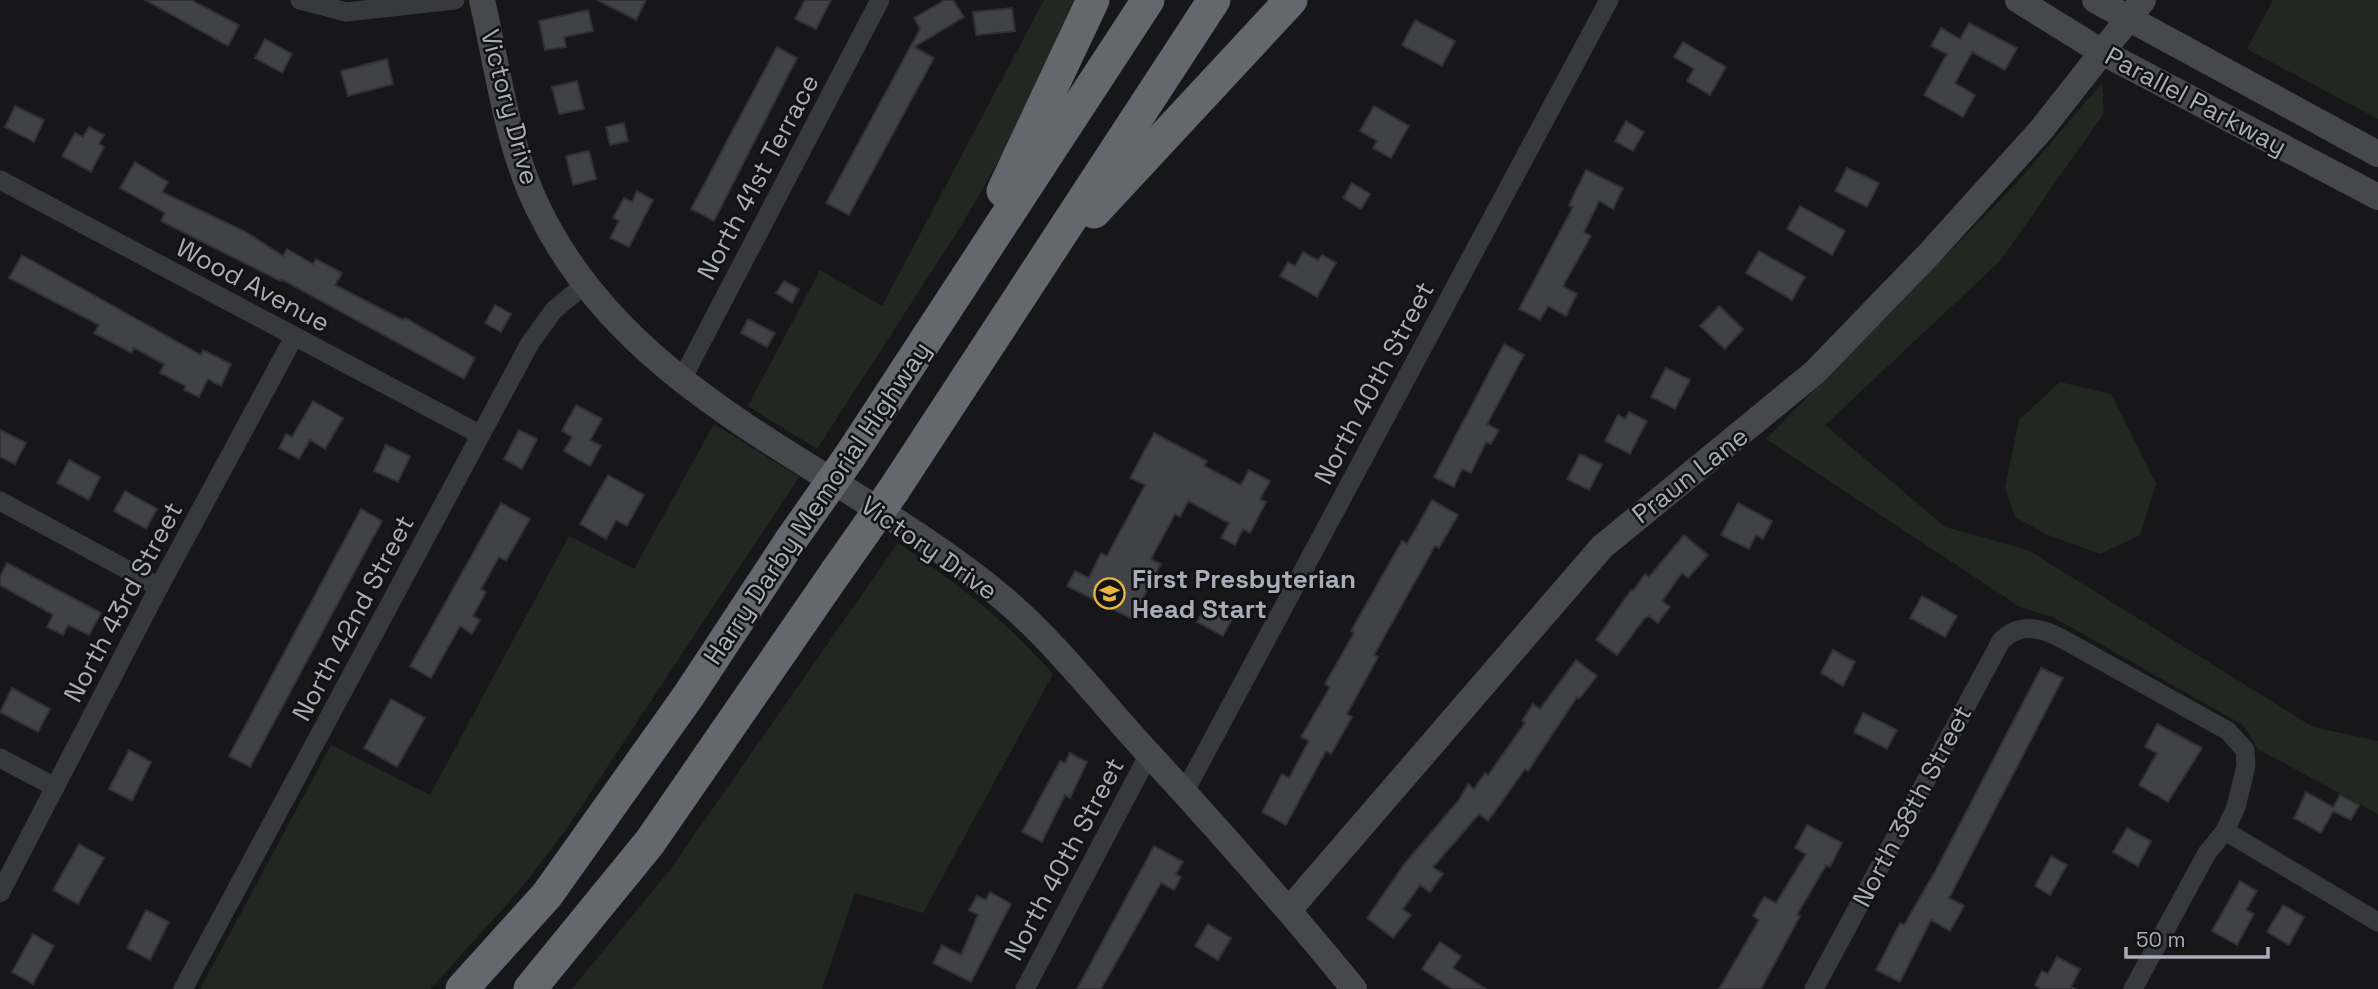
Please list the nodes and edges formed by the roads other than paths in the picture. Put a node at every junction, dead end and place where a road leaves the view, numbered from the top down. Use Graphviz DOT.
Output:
graph roads {
  1 [pos="300,0"];
  2 [pos="455,0"];
  3 [pos="482,0"];
  4 [pos="880,0"];
  5 [pos="1093,0"];
  6 [pos="1148,0"];
  7 [pos="1214,0"];
  8 [pos="1291,0"];
  9 [pos="1609,0"];
  10 [pos="2018,0"];
  11 [pos="2095,0"];
  12 [pos="2137,8"];
  13 [pos="2102,52"];
  14 [pos="2378,154"];
  15 [pos="0,180"];
  16 [pos="2378,197"];
  17 [pos="1031,280"];
  18 [pos="585,285"];
  19 [pos="952,300"];
  20 [pos="295,337"];
  21 [pos="682,379"];
  22 [pos="481,435"];
  23 [pos="0,501"];
  24 [pos="159,587"];
  25 [pos="1149,754"];
  26 [pos="0,758"];
  27 [pos="55,787"];
  28 [pos="1185,791"];
  29 [pos="2225,831"];
  30 [pos="0,893"];
  31 [pos="1289,910"];
  32 [pos="2378,922"];
  33 [pos="1345,985"];
  34 [pos="183,989"];
  35 [pos="462,989"];
  36 [pos="530,989"];
  37 [pos="1025,989"];
  38 [pos="1814,989"];
  39 [pos="2133,989"];
  1 -- 2 [label="street"];
  3 -- 18 [label="main road, Victory Drive"];
  4 -- 21 [label="street, North 41st Terrace"];
  5 -- 19 [label="highway"];
  6 -- 19 [label="highway, Harry Darby Memorial Highway"];
  7 -- 17 [label="highway, Harry Darby Memorial Highway"];
  8 -- 17 [label="highway"];
  9 -- 28 [label="street, North 40th Street"];
  10 -- 13 [label="main road, Parallel Parkway"];
  11 -- 12 [label="main road, Parallel Parkway"];
  12 -- 13 [label="main road, Praun Lane"];
  12 -- 14 [label="main road, Parallel Parkway"];
  13 -- 16 [label="main road, Parallel Parkway"];
  13 -- 31 [label="main road, Praun Lane"];
  15 -- 20 [label="street, Wood Avenue"];
  17 -- 36 [label="highway, Harry Darby Memorial Highway, bridge"];
  18 -- 21 [label="main road, Victory Drive"];
  18 -- 22 [label="street, North 42nd Street"];
  19 -- 35 [label="highway, Harry Darby Memorial Highway, bridge"];
  20 -- 22 [label="street, Wood Avenue"];
  20 -- 24 [label="street, North 43rd Street"];
  21 -- 25 [label="main road, Victory Drive"];
  22 -- 34 [label="street, North 42nd Street"];
  23 -- 24 [label="street"];
  24 -- 27 [label="street, North 43rd Street"];
  25 -- 28 [label="main road, Victory Drive"];
  25 -- 37 [label="street, North 40th Street"];
  26 -- 27 [label="street"];
  27 -- 30 [label="street, North 43rd Street"];
  28 -- 31 [label="main road, Victory Drive"];
  29 -- 32 [label="street"];
  29 -- 38 [label="street, North 38th Street"];
  29 -- 39 [label="street"];
  31 -- 33 [label="main road, Victory Drive"];
}
